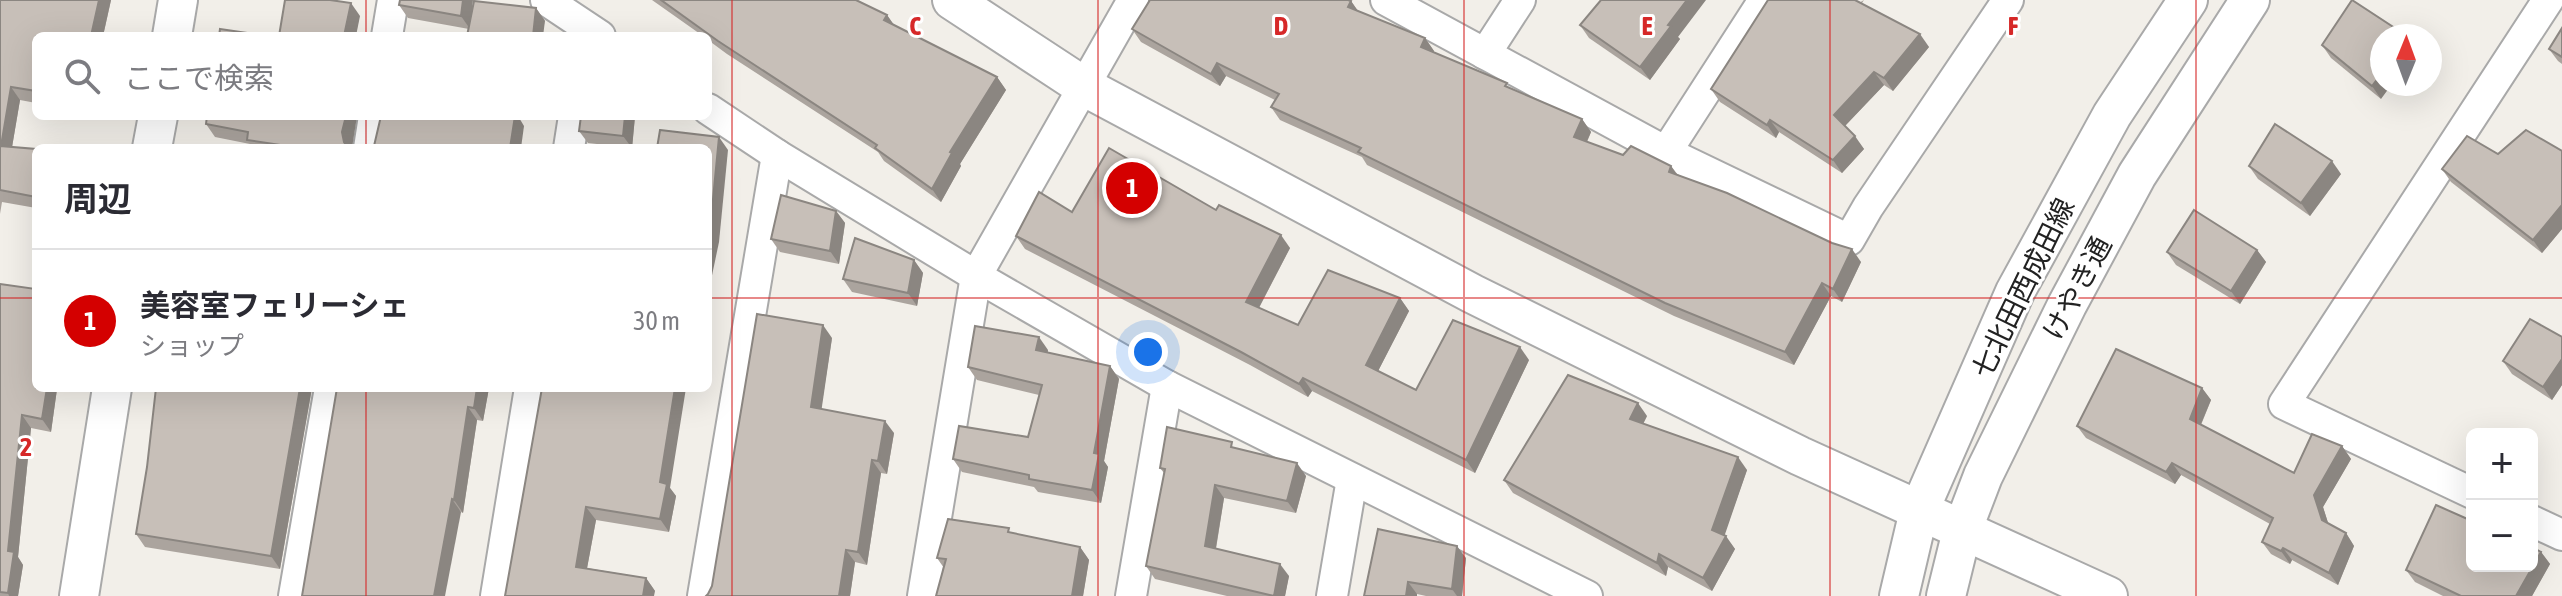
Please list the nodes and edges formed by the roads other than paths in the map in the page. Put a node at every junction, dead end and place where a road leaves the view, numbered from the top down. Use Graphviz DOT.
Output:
graph roads {
  1 [pos="178,0"];
  2 [pos="393,0"];
  3 [pos="546,0"];
  4 [pos="952,0"];
  5 [pos="1133,0"];
  6 [pos="1386,0"];
  7 [pos="1520,0"];
  8 [pos="1764,0"];
  9 [pos="2008,0"];
  10 [pos="2188,0"];
  11 [pos="2250,0"];
  12 [pos="2548,0"];
  13 [pos="173,32"];
  14 [pos="388,32"];
  15 [pos="591,32"];
  16 [pos="1485,54"];
  17 [pos="1083,86"];
  18 [pos="712,112"];
  19 [pos="157,120"];
  20 [pos="373,120"];
  21 [pos="573,120"];
  22 [pos="153,144"];
  23 [pos="370,144"];
  24 [pos="570,144"];
  25 [pos="1666,152"];
  26 [pos="777,155"];
  27 [pos="976,276"];
  28 [pos="1167,386"];
  29 [pos="111,392"];
  30 [pos="329,392"];
  31 [pos="529,392"];
  32 [pos="1352,479"];
  33 [pos="2466,490"];
  34 [pos="1919,511"];
  35 [pos="2538,524"];
  36 [pos="1962,531"];
  37 [pos="2562,535"];
  38 [pos="1538,585"];
  39 [pos="79,596"];
  40 [pos="294,596"];
  41 [pos="496,596"];
  42 [pos="703,596"];
  43 [pos="923,596"];
  44 [pos="1131,596"];
  45 [pos="1332,596"];
  46 [pos="1587,596"];
  47 [pos="1899,596"];
  48 [pos="1946,596"];
  49 [pos="2108,596"];
  1 -- 13 [label="street"];
  2 -- 14 [label="street"];
  3 -- 15 [label="street"];
  4 -- 17 [label="street"];
  5 -- 17 [label="street"];
  6 -- 16 [label="street"];
  7 -- 16 [label="street"];
  8 -- 25 [label="street"];
  9 -- 25 [label="street"];
  10 -- 34 [label="street, 七北田西成田線"];
  11 -- 36 [label="street, けやき通"];
  12 -- 33 [label="street"];
  16 -- 25 [label="street"];
  17 -- 27 [label="street"];
  17 -- 34 [label="street"];
  18 -- 26 [label="street"];
  19 -- 22 [label="street"];
  20 -- 23 [label="street"];
  21 -- 24 [label="street"];
  26 -- 27 [label="street"];
  26 -- 42 [label="street"];
  27 -- 28 [label="street"];
  27 -- 43 [label="street"];
  28 -- 32 [label="street"];
  28 -- 44 [label="street"];
  29 -- 39 [label="street"];
  30 -- 40 [label="street"];
  31 -- 41 [label="street"];
  32 -- 38 [label="street"];
  32 -- 45 [label="street"];
  34 -- 36 [label="street"];
  34 -- 47 [label="street, 七北田西成田線"];
  35 -- 37 [label="street"];
  36 -- 48 [label="street, けやき通"];
  36 -- 49 [label="street"];
  38 -- 46 [label="street"];
}
